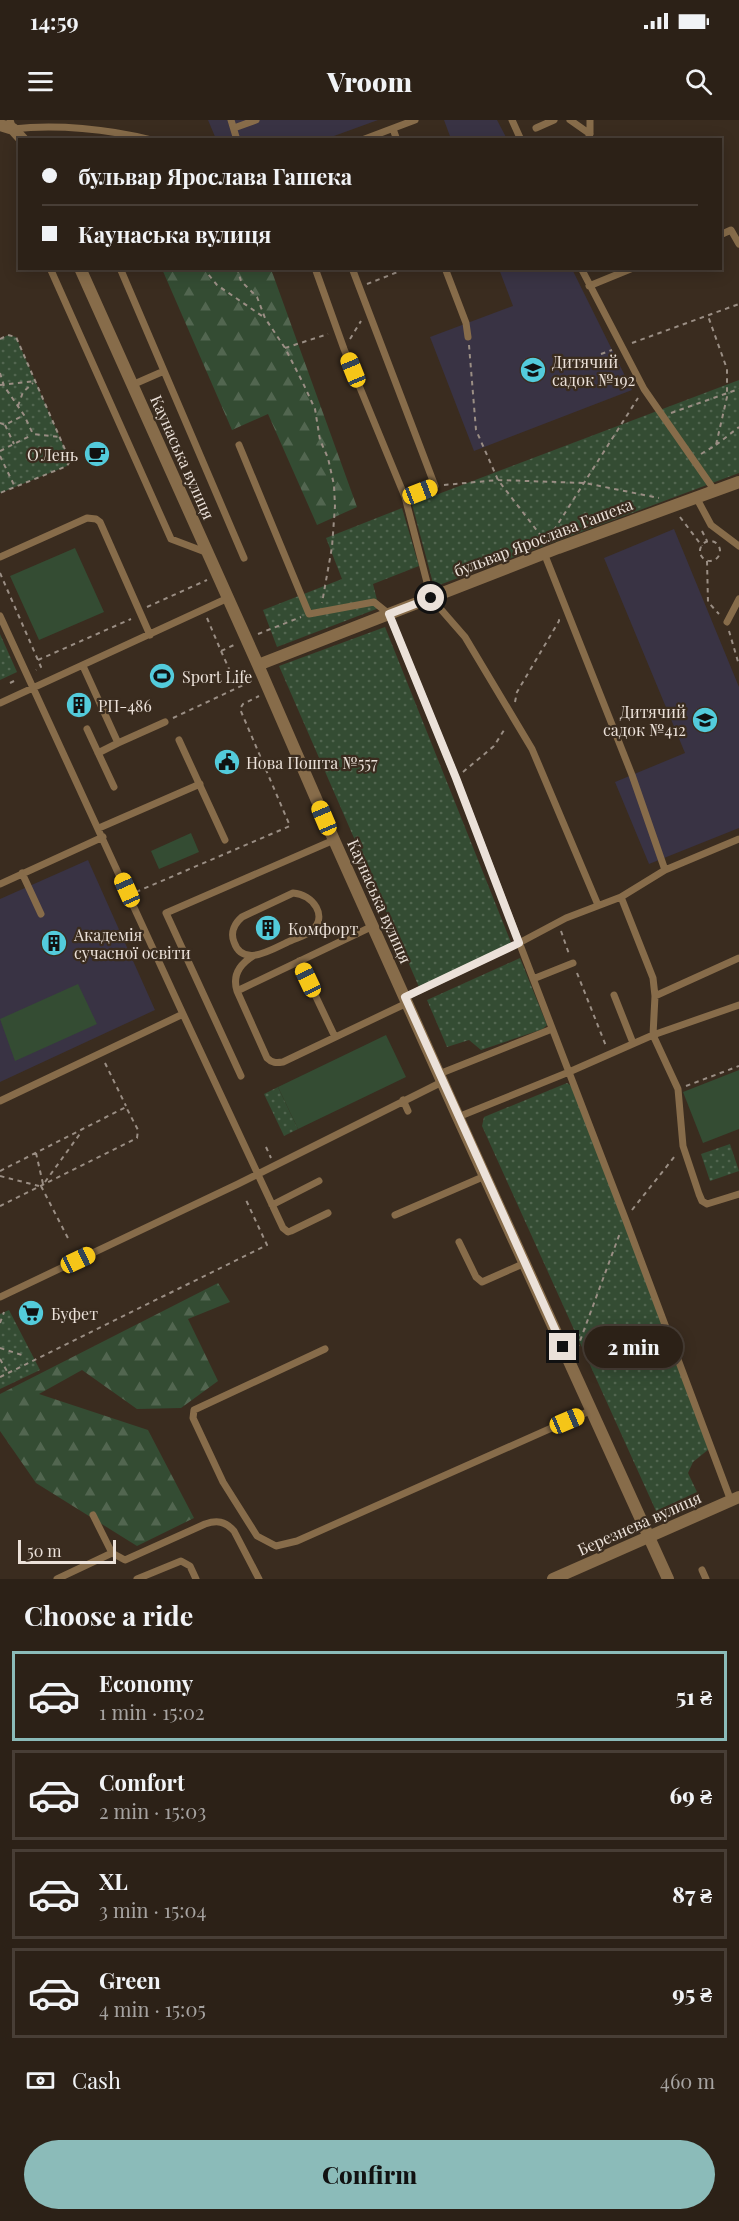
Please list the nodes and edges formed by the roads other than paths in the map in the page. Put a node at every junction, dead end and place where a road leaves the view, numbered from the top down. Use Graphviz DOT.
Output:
graph roads {
  1 [pos="231,120"];
  2 [pos="256,120"];
  3 [pos="415,120"];
  4 [pos="512,120"];
  5 [pos="554,120"];
  6 [pos="570,120"];
  7 [pos="590,120"];
  8 [pos="12,124"];
  9 [pos="0,125"];
  10 [pos="234,128"];
  11 [pos="536,128"];
  12 [pos="393,129"];
  13 [pos="588,137"];
  14 [pos="22,138"];
  15 [pos="144,138"];
  16 [pos="236,138"];
  17 [pos="368,138"];
  18 [pos="396,138"];
  19 [pos="520,138"];
  20 [pos="722,234"];
  21 [pos="739,244"];
  22 [pos="51,270"];
  23 [pos="81,270"];
  24 [pos="121,270"];
  25 [pos="316,270"];
  26 [pos="353,270"];
  27 [pos="446,270"];
  28 [pos="582,270"];
  29 [pos="628,270"];
  30 [pos="589,286"];
  31 [pos="468,336"];
  32 [pos="164,371"];
  33 [pos="132,385"];
  34 [pos="239,445"];
  35 [pos="738,484"];
  36 [pos="715,490"];
  37 [pos="405,497"];
  38 [pos="696,497"];
  39 [pos="739,546"];
  40 [pos="208,554"];
  41 [pos="544,554"];
  42 [pos="0,557"];
  43 [pos="244,558"];
  44 [pos="228,598"];
  45 [pos="431,598"];
  46 [pos="739,599"];
  47 [pos="389,614"];
  48 [pos="0,616"];
  49 [pos="727,622"];
  50 [pos="150,635"];
  51 [pos="258,665"];
  52 [pos="83,666"];
  53 [pos="34,687"];
  54 [pos="0,703"];
  55 [pos="165,722"];
  56 [pos="87,729"];
  57 [pos="179,740"];
  58 [pos="118,743"];
  59 [pos="98,753"];
  60 [pos="200,784"];
  61 [pos="114,787"];
  62 [pos="99,828"];
  63 [pos="103,837"];
  64 [pos="739,839"];
  65 [pos="225,840"];
  66 [pos="334,840"];
  67 [pos="664,870"];
  68 [pos="22,873"];
  69 [pos="0,884"];
  70 [pos="621,897"];
  71 [pos="598,905"];
  72 [pos="41,914"];
  73 [pos="373,926"];
  74 [pos="519,943"];
  75 [pos="253,956"];
  76 [pos="739,958"];
  77 [pos="299,961"];
  78 [pos="573,963"];
  79 [pos="533,979"];
  80 [pos="237,990"];
  81 [pos="614,995"];
  82 [pos="655,996"];
  83 [pos="406,1000"];
  84 [pos="739,1005"];
  85 [pos="183,1014"];
  86 [pos="552,1029"];
  87 [pos="653,1035"];
  88 [pos="335,1037"];
  89 [pos="633,1043"];
  90 [pos="569,1072"];
  91 [pos="241,1076"];
  92 [pos="440,1078"];
  93 [pos="403,1100"];
  94 [pos="0,1101"];
  95 [pos="408,1111"];
  96 [pos="458,1117"];
  97 [pos="258,1174"];
  98 [pos="485,1176"];
  99 [pos="319,1181"];
  100 [pos="739,1194"];
  101 [pos="272,1205"];
  102 [pos="328,1213"];
  103 [pos="395,1215"];
  104 [pos="459,1242"];
  105 [pos="525,1263"];
  106 [pos="0,1297"];
  107 [pos="326,1349"];
  108 [pos="592,1410"];
  109 [pos="735,1499"];
  110 [pos="93,1515"];
  111 [pos="649,1536"];
  112 [pos="112,1553"];
  113 [pos="702,1570"];
  114 [pos="57,1579"];
  115 [pos="137,1579"];
  116 [pos="196,1579"];
  117 [pos="260,1579"];
  118 [pos="553,1579"];
  119 [pos="668,1579"];
  120 [pos="706,1579"];
  1 -- 10 [label="lane"];
  2 -- 10 [label="lane"];
  3 -- 12 [label="lane"];
  4 -- 19 [label="lane"];
  5 -- 11 [label="lane"];
  6 -- 13 [label="lane"];
  7 -- 13 [label="lane"];
  8 -- 9 [label="street"];
  8 -- 14 [label="street"];
  8 -- 15 [label="lane"];
  10 -- 16 [label="lane"];
  12 -- 17 [label="lane"];
  12 -- 18 [label="lane"];
  20 -- 21 [label="lane"];
  22 -- 40 [label="lane"];
  23 -- 33 [label="street, Каунаська вулиця"];
  24 -- 32 [label="lane"];
  25 -- 37 [label="lane"];
  26 -- 37 [label="lane"];
  27 -- 31 [label="lane"];
  28 -- 30 [label="lane"];
  29 -- 30 [label="lane"];
  30 -- 36 [label="lane"];
  32 -- 33 [label="lane"];
  32 -- 43 [label="lane"];
  33 -- 40 [label="street, Каунаська вулиця"];
  34 -- 47 [label="lane"];
  35 -- 36 [label="street, бульвар Ярослава Гашека"];
  36 -- 38 [label="street, бульвар Ярослава Гашека"];
  37 -- 45 [label="lane"];
  38 -- 39 [label="lane"];
  38 -- 41 [label="street, бульвар Ярослава Гашека"];
  40 -- 44 [label="street, Каунаська вулиця"];
  41 -- 45 [label="street, бульвар Ярослава Гашека"];
  41 -- 67 [label="lane"];
  42 -- 50 [label="lane"];
  44 -- 50 [label="lane"];
  44 -- 51 [label="street, Каунаська вулиця"];
  45 -- 47 [label="street, бульвар Ярослава Гашека"];
  45 -- 71 [label="lane"];
  46 -- 49 [label="lane"];
  47 -- 51 [label="street, бульвар Ярослава Гашека"];
  47 -- 74 [label="lane"];
  48 -- 53 [label="lane"];
  50 -- 52 [label="lane"];
  51 -- 66 [label="street, Каунаська вулиця"];
  52 -- 53 [label="lane"];
  52 -- 58 [label="lane"];
  53 -- 54 [label="lane"];
  53 -- 62 [label="lane"];
  55 -- 58 [label="lane"];
  56 -- 59 [label="lane"];
  57 -- 60 [label="lane"];
  58 -- 59 [label="lane"];
  59 -- 61 [label="lane"];
  60 -- 62 [label="lane"];
  60 -- 65 [label="lane"];
  62 -- 63 [label="lane"];
  63 -- 68 [label="lane"];
  63 -- 85 [label="lane"];
  64 -- 67 [label="lane"];
  66 -- 73 [label="street, Каунаська вулиця"];
  66 -- 91 [label="lane"];
  67 -- 70 [label="lane"];
  68 -- 69 [label="lane"];
  68 -- 72 [label="lane"];
  70 -- 71 [label="lane"];
  70 -- 82 [label="lane"];
  71 -- 74 [label="lane"];
  73 -- 77 [label="lane"];
  73 -- 83 [label="street, Каунаська вулиця"];
  74 -- 79 [label="lane"];
  74 -- 83 [label="lane"];
  75 -- 75 [label="lane"];
  75 -- 80 [label="lane"];
  76 -- 82 [label="lane"];
  77 -- 80 [label="lane"];
  77 -- 88 [label="lane"];
  78 -- 79 [label="lane"];
  79 -- 86 [label="lane"];
  80 -- 88 [label="lane"];
  81 -- 89 [label="lane"];
  82 -- 87 [label="lane"];
  83 -- 88 [label="lane"];
  83 -- 92 [label="street, Каунаська вулиця"];
  84 -- 87 [label="lane"];
  85 -- 94 [label="lane"];
  85 -- 97 [label="lane"];
  86 -- 90 [label="lane"];
  86 -- 92 [label="lane"];
  87 -- 89 [label="lane"];
  87 -- 100 [label="lane"];
  89 -- 90 [label="lane"];
  90 -- 96 [label="lane"];
  90 -- 109 [label="lane"];
  92 -- 93 [label="lane"];
  92 -- 96 [label="street, Каунаська вулиця"];
  93 -- 95 [label="lane"];
  93 -- 97 [label="lane"];
  96 -- 98 [label="street, Каунаська вулиця"];
  97 -- 101 [label="lane"];
  97 -- 106 [label="lane"];
  98 -- 103 [label="lane"];
  98 -- 105 [label="street, Каунаська вулиця"];
  99 -- 101 [label="lane"];
  101 -- 102 [label="lane"];
  104 -- 105 [label="lane"];
  105 -- 108 [label="street, Каунаська вулиця"];
  107 -- 108 [label="lane"];
  108 -- 111 [label="street, Каунаська вулиця"];
  109 -- 111 [label="street, Березнева вулиця"];
  110 -- 112 [label="lane"];
  111 -- 118 [label="street, Березнева вулиця"];
  111 -- 119 [label="street, Каунаська вулиця"];
  112 -- 114 [label="lane"];
  112 -- 117 [label="lane"];
  113 -- 120 [label="lane"];
  115 -- 116 [label="lane"];
}
